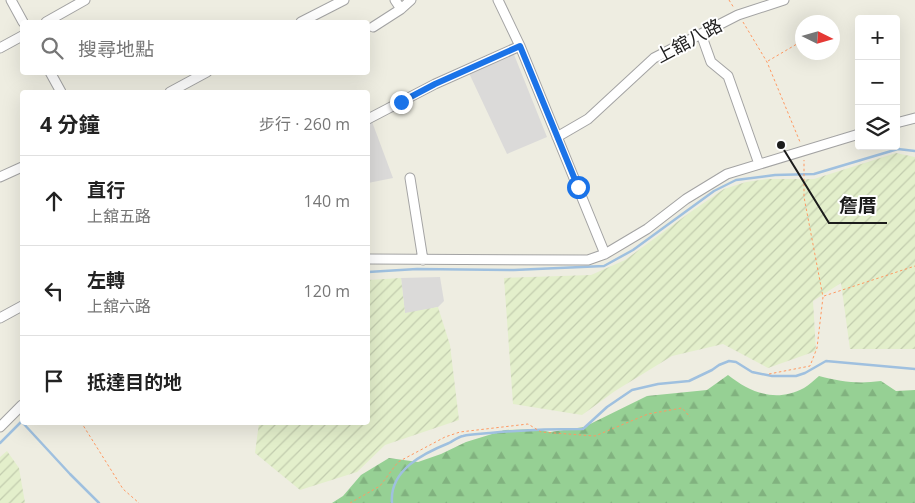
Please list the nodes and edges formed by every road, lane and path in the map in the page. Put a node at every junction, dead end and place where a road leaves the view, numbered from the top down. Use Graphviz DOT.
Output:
graph roads {
  1 [pos="11,0"];
  2 [pos="85,0"];
  3 [pos="344,0"];
  4 [pos="395,0"];
  5 [pos="411,0"];
  6 [pos="498,0"];
  7 [pos="729,0"];
  8 [pos="784,0"];
  9 [pos="401,9"];
  10 [pos="738,15"];
  11 [pos="22,20"];
  12 [pos="50,20"];
  13 [pos="306,20"];
  14 [pos="373,27"];
  15 [pos="701,34"];
  16 [pos="20,37"];
  17 [pos="520,46"];
  18 [pos="795,46"];
  19 [pos="0,48"];
  20 [pos="767,62"];
  21 [pos="52,75"];
  22 [pos="201,75"];
  23 [pos="60,90"];
  24 [pos="174,90"];
  25 [pos="370,118"];
  26 [pos="915,118"];
  27 [pos="900,122"];
  28 [pos="855,135"];
  29 [pos="557,137"];
  30 [pos="804,150"];
  31 [pos="759,164"];
  32 [pos="20,168"];
  33 [pos="0,177"];
  34 [pos="410,178"];
  35 [pos="605,254"];
  36 [pos="370,259"];
  37 [pos="423,260"];
  38 [pos="915,266"];
  39 [pos="823,297"];
  40 [pos="20,307"];
  41 [pos="0,318"];
  42 [pos="769,374"];
  43 [pos="20,407"];
  44 [pos="690,417"];
  45 [pos="83,425"];
  46 [pos="0,427"];
  47 [pos="139,503"];
  48 [pos="350,503"];
  1 -- 11 [label="street"];
  2 -- 12 [label="street"];
  3 -- 13 [label="street"];
  4 -- 9 [label="street"];
  5 -- 9 [label="street"];
  6 -- 17 [label="street"];
  7 -- 10 [label="path"];
  8 -- 10 [label="street, 上舘八路"];
  9 -- 14 [label="street"];
  10 -- 15 [label="street, 上舘八路"];
  10 -- 20 [label="path"];
  15 -- 29 [label="street, 上舘八路"];
  15 -- 31 [label="street"];
  16 -- 19 [label="street"];
  17 -- 25 [label="street"];
  17 -- 29 [label="street"];
  18 -- 20 [label="path"];
  20 -- 30 [label="path"];
  21 -- 23 [label="street"];
  22 -- 24 [label="street"];
  26 -- 27 [label="street"];
  28 -- 30 [label="street"];
  29 -- 35 [label="street"];
  30 -- 31 [label="street"];
  30 -- 39 [label="path"];
  31 -- 35 [label="street"];
  32 -- 33 [label="street"];
  34 -- 37 [label="street"];
  35 -- 37 [label="street"];
  36 -- 37 [label="street"];
  38 -- 39 [label="path"];
  39 -- 42 [label="path"];
  40 -- 41 [label="street"];
  43 -- 46 [label="street"];
  44 -- 48 [label="path"];
  45 -- 47 [label="path"];
}
